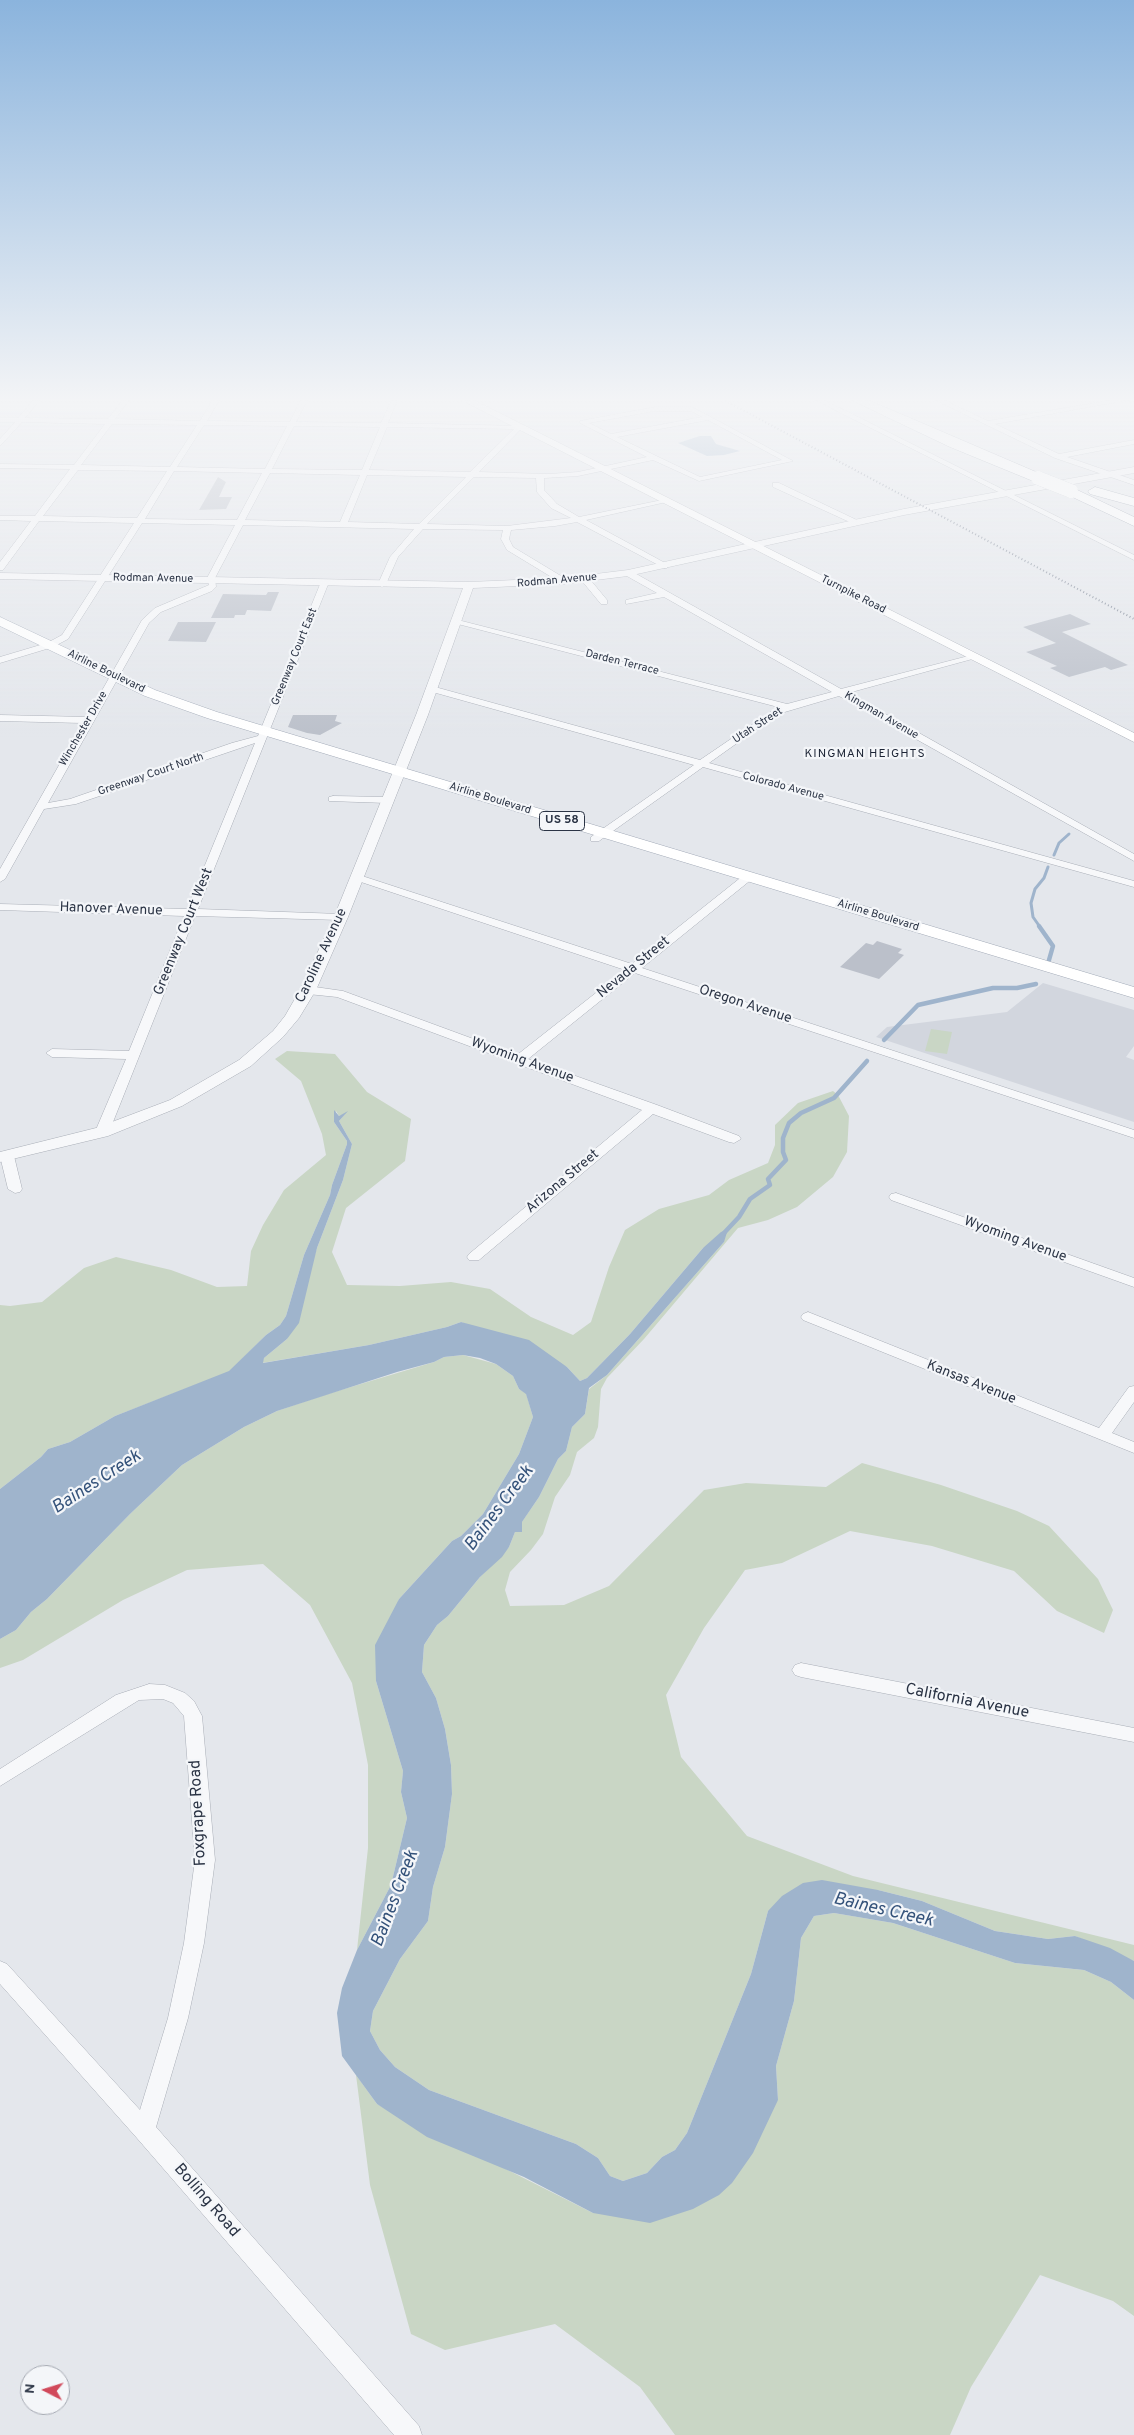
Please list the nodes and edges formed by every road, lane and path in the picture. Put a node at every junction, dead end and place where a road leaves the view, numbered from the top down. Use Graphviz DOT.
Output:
graph roads {
  1 [pos="42,513"];
  2 [pos="144,513"];
  3 [pos="246,513"];
  4 [pos="348,513"];
  5 [pos="434,513"];
  6 [pos="567,513"];
  7 [pos="613,513"];
  8 [pos="689,513"];
  9 [pos="836,513"];
  10 [pos="904,513"];
  11 [pos="1043,513"];
  12 [pos="1115,513"];
  13 [pos="0,518"];
  14 [pos="38,518"];
  15 [pos="139,520"];
  16 [pos="579,520"];
  17 [pos="241,522"];
  18 [pos="857,522"];
  19 [pos="1134,522"];
  20 [pos="343,524"];
  21 [pos="421,526"];
  22 [pos="507,528"];
  23 [pos="756,546"];
  24 [pos="1134,558"];
  25 [pos="664,566"];
  26 [pos="0,568"];
  27 [pos="628,573"];
  28 [pos="0,576"];
  29 [pos="102,578"];
  30 [pos="585,579"];
  31 [pos="211,580"];
  32 [pos="563,581"];
  33 [pos="325,582"];
  34 [pos="382,584"];
  35 [pos="469,585"];
  36 [pos="664,594"];
  37 [pos="604,602"];
  38 [pos="629,602"];
  39 [pos="0,621"];
  40 [pos="457,621"];
  41 [pos="0,630"];
  42 [pos="44,647"];
  43 [pos="973,656"];
  44 [pos="0,660"];
  45 [pos="112,680"];
  46 [pos="432,689"];
  47 [pos="840,692"];
  48 [pos="787,706"];
  49 [pos="0,718"];
  50 [pos="89,720"];
  51 [pos="263,735"];
  52 [pos="1134,738"];
  53 [pos="700,764"];
  54 [pos="397,775"];
  55 [pos="333,798"];
  56 [pos="387,800"];
  57 [pos="40,807"];
  58 [pos="599,836"];
  59 [pos="1134,858"];
  60 [pos="356,877"];
  61 [pos="0,879"];
  62 [pos="744,880"];
  63 [pos="1134,884"];
  64 [pos="0,907"];
  65 [pos="191,913"];
  66 [pos="341,917"];
  67 [pos="634,968"];
  68 [pos="308,990"];
  69 [pos="1122,993"];
  70 [pos="1134,1003"];
  71 [pos="52,1054"];
  72 [pos="134,1055"];
  73 [pos="519,1060"];
  74 [pos="652,1108"];
  75 [pos="102,1132"];
  76 [pos="1134,1134"];
  77 [pos="734,1138"];
  78 [pos="3,1157"];
  79 [pos="15,1189"];
  80 [pos="896,1197"];
  81 [pos="474,1257"];
  82 [pos="1134,1284"];
  83 [pos="808,1317"];
  84 [pos="1134,1391"];
  85 [pos="1102,1435"];
  86 [pos="1134,1448"];
  87 [pos="801,1670"];
  88 [pos="1134,1735"];
  89 [pos="0,1778"];
  90 [pos="0,1970"];
  91 [pos="144,2130"];
  92 [pos="410,2435"];
  1 -- 14 [label="street"];
  2 -- 15 [label="street"];
  3 -- 17 [label="street, Winchester Drive"];
  4 -- 20 [label="street"];
  5 -- 21 [label="street"];
  6 -- 16 [label="street"];
  7 -- 16 [label="street"];
  8 -- 23 [label="main road, Turnpike Road"];
  9 -- 18 [label="street"];
  10 -- 18 [label="street, Rodman Avenue"];
  11 -- 24 [label="street"];
  12 -- 19 [label="highway"];
  13 -- 14 [label="street"];
  14 -- 15 [label="street"];
  14 -- 26 [label="street"];
  15 -- 17 [label="street"];
  15 -- 29 [label="street"];
  16 -- 22 [label="street"];
  16 -- 25 [label="street"];
  17 -- 20 [label="street"];
  17 -- 31 [label="street, Winchester Drive"];
  18 -- 23 [label="street, Rodman Avenue"];
  20 -- 21 [label="street"];
  21 -- 22 [label="street"];
  21 -- 34 [label="street"];
  22 -- 32 [label="street"];
  23 -- 25 [label="street, Rodman Avenue"];
  23 -- 43 [label="main road, Turnpike Road"];
  25 -- 27 [label="street, Rodman Avenue"];
  27 -- 30 [label="street, Rodman Avenue"];
  27 -- 36 [label="street, Kingman Avenue"];
  28 -- 29 [label="street, Rodman Avenue"];
  29 -- 31 [label="street, Rodman Avenue"];
  29 -- 42 [label="street"];
  30 -- 32 [label="street, Rodman Avenue"];
  30 -- 37 [label="street"];
  31 -- 33 [label="street, Rodman Avenue"];
  31 -- 45 [label="street, Winchester Drive"];
  32 -- 35 [label="street, Rodman Avenue"];
  33 -- 34 [label="street, Rodman Avenue"];
  33 -- 51 [label="street, Greenway Court East"];
  34 -- 35 [label="street, Rodman Avenue"];
  35 -- 40 [label="street, Caroline Avenue"];
  36 -- 38 [label="street"];
  36 -- 47 [label="street, Kingman Avenue"];
  39 -- 42 [label="main road, Airline Boulevard / US 58"];
  40 -- 46 [label="street, Caroline Avenue"];
  40 -- 48 [label="street, Darden Terrace"];
  41 -- 42 [label="main road, Airline Boulevard / US 58"];
  42 -- 44 [label="street"];
  42 -- 45 [label="main road, Airline Boulevard / US 58"];
  43 -- 47 [label="street, Utah Street"];
  43 -- 52 [label="main road, Turnpike Road"];
  45 -- 50 [label="street, Winchester Drive"];
  45 -- 51 [label="main road, Airline Boulevard / US 58"];
  46 -- 53 [label="street, Colorado Avenue"];
  46 -- 54 [label="street, Caroline Avenue"];
  47 -- 48 [label="street, Utah Street"];
  47 -- 59 [label="street, Kingman Avenue"];
  48 -- 53 [label="street, Utah Street"];
  49 -- 50 [label="street"];
  50 -- 57 [label="street, Winchester Drive"];
  51 -- 54 [label="main road, Airline Boulevard / US 58"];
  51 -- 57 [label="street, Greenway Court North"];
  51 -- 65 [label="street, Greenway Court West"];
  53 -- 58 [label="street, Utah Street"];
  53 -- 63 [label="street, Colorado Avenue"];
  54 -- 56 [label="street, Caroline Avenue"];
  54 -- 58 [label="main road, Airline Boulevard / US 58"];
  55 -- 56 [label="street"];
  56 -- 60 [label="street, Caroline Avenue"];
  57 -- 61 [label="street, Winchester Drive"];
  58 -- 62 [label="main road, Airline Boulevard / US 58"];
  60 -- 66 [label="street, Caroline Avenue"];
  60 -- 67 [label="street, Oregon Avenue"];
  62 -- 67 [label="street, Nevada Street"];
  62 -- 69 [label="main road, Airline Boulevard / US 58"];
  64 -- 65 [label="street, Hanover Avenue"];
  65 -- 66 [label="street, Hanover Avenue"];
  65 -- 72 [label="street, Greenway Court West"];
  66 -- 68 [label="street, Caroline Avenue"];
  67 -- 73 [label="street, Nevada Street"];
  67 -- 76 [label="street, Oregon Avenue"];
  68 -- 73 [label="street, Wyoming Avenue"];
  68 -- 75 [label="street, Caroline Avenue"];
  69 -- 70 [label="main road, Airline Boulevard / US 58"];
  71 -- 72 [label="street"];
  72 -- 75 [label="street, Greenway Court West"];
  73 -- 74 [label="street, Wyoming Avenue"];
  74 -- 77 [label="street, Wyoming Avenue"];
  74 -- 81 [label="street, Arizona Street"];
  75 -- 78 [label="street, Caroline Avenue"];
  78 -- 79 [label="street"];
  80 -- 82 [label="street, Wyoming Avenue"];
  83 -- 85 [label="street, Kansas Avenue"];
  84 -- 85 [label="street"];
  85 -- 86 [label="street, Kansas Avenue"];
  87 -- 88 [label="street, California Avenue"];
  89 -- 91 [label="street, Foxgrape Road"];
  90 -- 91 [label="street, Bolling Road"];
  91 -- 92 [label="street, Bolling Road"];
}
